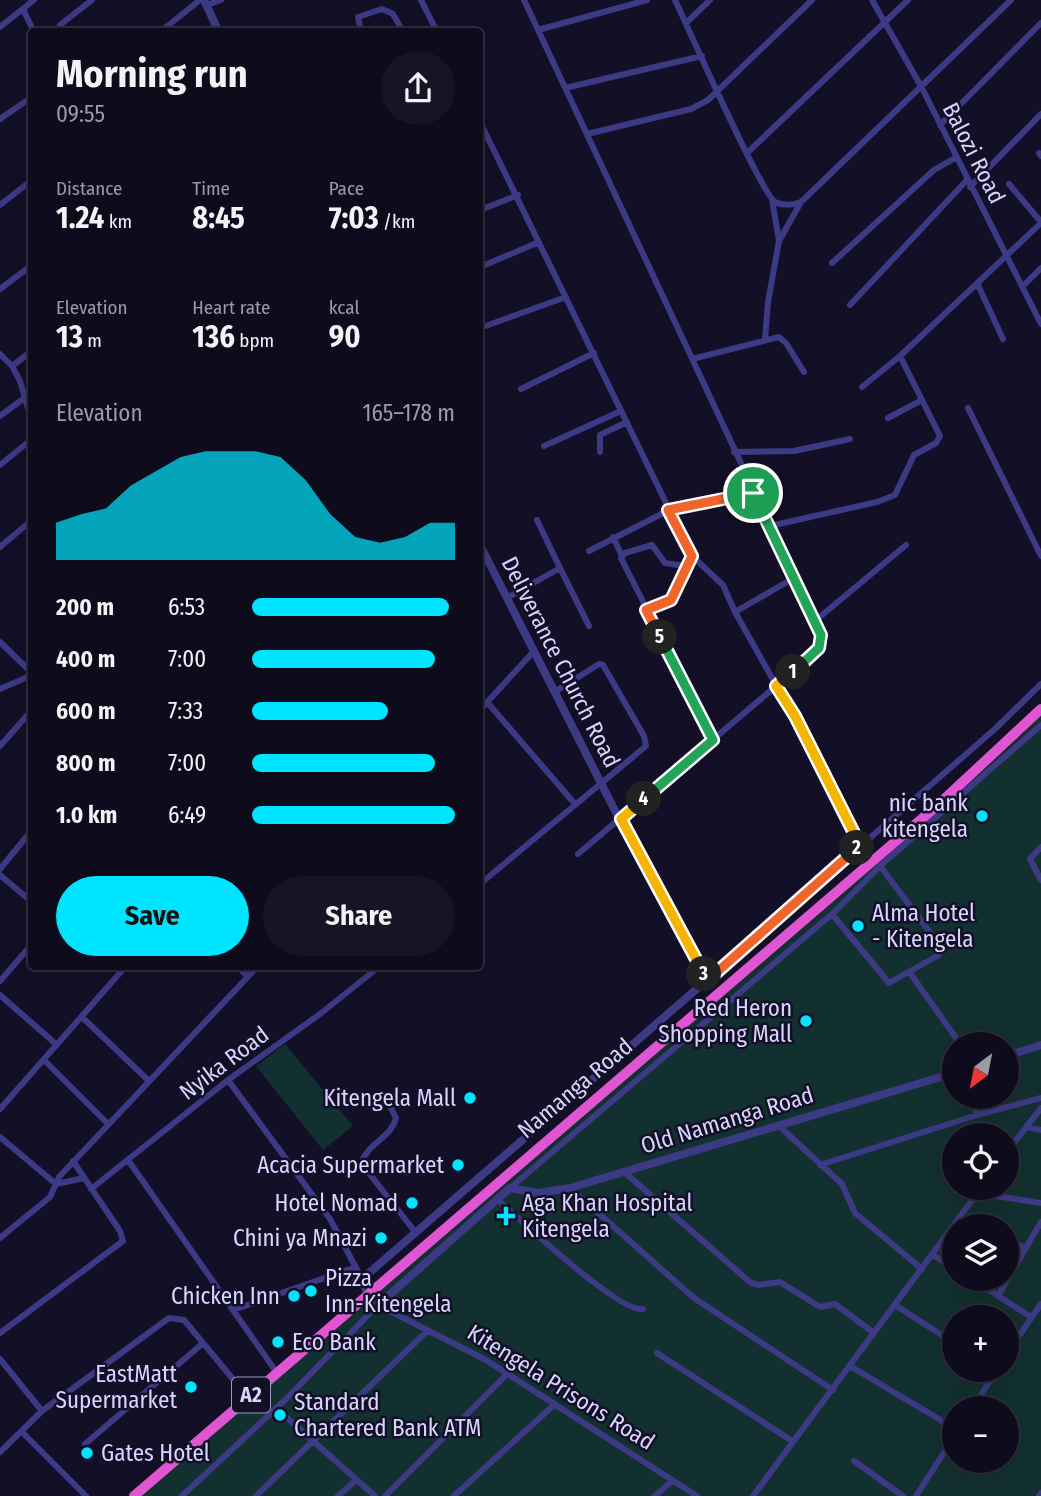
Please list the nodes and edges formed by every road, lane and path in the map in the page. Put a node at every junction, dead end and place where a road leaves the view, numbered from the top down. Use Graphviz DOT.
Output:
graph roads {
  1 [pos="34,0"];
  2 [pos="92,0"];
  3 [pos="221,0"];
  4 [pos="421,0"];
  5 [pos="524,0"];
  6 [pos="647,0"];
  7 [pos="675,0"];
  8 [pos="710,0"];
  9 [pos="812,0"];
  10 [pos="872,0"];
  11 [pos="908,0"];
  12 [pos="1010,0"];
  13 [pos="204,2"];
  14 [pos="23,9"];
  15 [pos="686,23"];
  16 [pos="884,23"];
  17 [pos="1041,23"];
  18 [pos="0,27"];
  19 [pos="32,28"];
  20 [pos="59,28"];
  21 [pos="166,28"];
  22 [pos="217,28"];
  23 [pos="359,28"];
  24 [pos="402,28"];
  25 [pos="435,28"];
  26 [pos="538,30"];
  27 [pos="702,56"];
  28 [pos="565,88"];
  29 [pos="922,88"];
  30 [pos="719,91"];
  31 [pos="28,100"];
  32 [pos="1041,114"];
  33 [pos="0,119"];
  34 [pos="940,125"];
  35 [pos="483,130"];
  36 [pos="587,134"];
  37 [pos="747,153"];
  38 [pos="955,158"];
  39 [pos="28,183"];
  40 [pos="969,184"];
  41 [pos="1009,184"];
  42 [pos="518,195"];
  43 [pos="772,199"];
  44 [pos="801,202"];
  45 [pos="0,205"];
  46 [pos="483,209"];
  47 [pos="1041,223"];
  48 [pos="779,241"];
  49 [pos="539,242"];
  50 [pos="1008,257"];
  51 [pos="832,263"];
  52 [pos="483,266"];
  53 [pos="28,268"];
  54 [pos="1041,268"];
  55 [pos="978,285"];
  56 [pos="1021,287"];
  57 [pos="0,289"];
  58 [pos="566,297"];
  59 [pos="850,305"];
  60 [pos="1041,324"];
  61 [pos="483,327"];
  62 [pos="1003,339"];
  63 [pos="765,340"];
  64 [pos="594,353"];
  65 [pos="0,354"];
  66 [pos="28,354"];
  67 [pos="900,356"];
  68 [pos="692,359"];
  69 [pos="12,366"];
  70 [pos="804,372"];
  71 [pos="862,387"];
  72 [pos="521,389"];
  73 [pos="23,399"];
  74 [pos="922,400"];
  75 [pos="0,404"];
  76 [pos="968,408"];
  77 [pos="621,411"];
  78 [pos="28,412"];
  79 [pos="3,414"];
  80 [pos="888,418"];
  81 [pos="626,422"];
  82 [pos="850,439"];
  83 [pos="28,442"];
  84 [pos="544,446"];
  85 [pos="600,452"];
  86 [pos="734,452"];
  87 [pos="0,465"];
  88 [pos="753,493"];
  89 [pos="668,510"];
  90 [pos="537,520"];
  91 [pos="28,523"];
  92 [pos="770,526"];
  93 [pos="613,537"];
  94 [pos="906,545"];
  95 [pos="0,547"];
  96 [pos="483,551"];
  97 [pos="589,551"];
  98 [pos="622,556"];
  99 [pos="692,556"];
  100 [pos="1041,556"];
  101 [pos="685,566"];
  102 [pos="560,568"];
  103 [pos="794,578"];
  104 [pos="507,598"];
  105 [pos="646,610"];
  106 [pos="734,612"];
  107 [pos="815,621"];
  108 [pos="589,626"];
  109 [pos="0,642"];
  110 [pos="534,650"];
  111 [pos="28,670"];
  112 [pos="28,676"];
  113 [pos="1041,684"];
  114 [pos="776,686"];
  115 [pos="0,689"];
  116 [pos="556,691"];
  117 [pos="487,702"];
  118 [pos="483,707"];
  119 [pos="1041,709"];
  120 [pos="28,714"];
  121 [pos="1041,725"];
  122 [pos="713,740"];
  123 [pos="0,746"];
  124 [pos="601,784"];
  125 [pos="575,804"];
  126 [pos="621,819"];
  127 [pos="28,835"];
  128 [pos="860,845"];
  129 [pos="1041,847"];
  130 [pos="578,854"];
  131 [pos="880,866"];
  132 [pos="0,869"];
  133 [pos="0,875"];
  134 [pos="1041,880"];
  135 [pos="483,881"];
  136 [pos="28,899"];
  137 [pos="832,914"];
  138 [pos="28,949"];
  139 [pos="123,970"];
  140 [pos="241,970"];
  141 [pos="254,970"];
  142 [pos="375,970"];
  143 [pos="910,973"];
  144 [pos="248,977"];
  145 [pos="708,980"];
  146 [pos="0,981"];
  147 [pos="0,995"];
  148 [pos="712,999"];
  149 [pos="720,1008"];
  150 [pos="82,1017"];
  151 [pos="952,1032"];
  152 [pos="57,1045"];
  153 [pos="1041,1045"];
  154 [pos="1019,1052"];
  155 [pos="44,1060"];
  156 [pos="628,1071"];
  157 [pos="942,1077"];
  158 [pos="638,1079"];
  159 [pos="148,1080"];
  160 [pos="228,1080"];
  161 [pos="1041,1098"];
  162 [pos="388,1102"];
  163 [pos="1041,1108"];
  164 [pos="0,1109"];
  165 [pos="976,1110"];
  166 [pos="977,1115"];
  167 [pos="108,1124"];
  168 [pos="778,1125"];
  169 [pos="1026,1127"];
  170 [pos="1041,1130"];
  171 [pos="1019,1136"];
  172 [pos="0,1137"];
  173 [pos="128,1160"];
  174 [pos="73,1161"];
  175 [pos="820,1165"];
  176 [pos="622,1171"];
  177 [pos="84,1178"];
  178 [pos="56,1184"];
  179 [pos="510,1188"];
  180 [pos="570,1188"];
  181 [pos="91,1189"];
  182 [pos="497,1199"];
  183 [pos="1019,1199"];
  184 [pos="1041,1203"];
  185 [pos="1041,1222"];
  186 [pos="416,1233"];
  187 [pos="0,1238"];
  188 [pos="942,1242"];
  189 [pos="1019,1245"];
  190 [pos="1026,1248"];
  191 [pos="933,1255"];
  192 [pos="942,1261"];
  193 [pos="356,1267"];
  194 [pos="922,1269"];
  195 [pos="362,1279"];
  196 [pos="990,1291"];
  197 [pos="367,1293"];
  198 [pos="998,1296"];
  199 [pos="1041,1304"];
  200 [pos="379,1305"];
  201 [pos="895,1305"];
  202 [pos="643,1309"];
  203 [pos="233,1310"];
  204 [pos="1031,1317"];
  205 [pos="427,1331"];
  206 [pos="0,1333"];
  207 [pos="874,1333"];
  208 [pos="942,1335"];
  209 [pos="1019,1335"];
  210 [pos="202,1344"];
  211 [pos="657,1353"];
  212 [pos="1,1362"];
  213 [pos="850,1366"];
  214 [pos="277,1373"];
  215 [pos="508,1373"];
  216 [pos="237,1384"];
  217 [pos="833,1390"];
  218 [pos="555,1404"];
  219 [pos="276,1408"];
  220 [pos="42,1411"];
  221 [pos="942,1421"];
  222 [pos="22,1432"];
  223 [pos="314,1441"];
  224 [pos="793,1441"];
  225 [pos="85,1444"];
  226 [pos="0,1452"];
  227 [pos="942,1456"];
  228 [pos="854,1461"];
  229 [pos="355,1480"];
  230 [pos="672,1481"];
  231 [pos="86,1496"];
  232 [pos="134,1496"];
  233 [pos="182,1496"];
  234 [pos="256,1496"];
  235 [pos="338,1496"];
  236 [pos="375,1496"];
  237 [pos="386,1496"];
  238 [pos="454,1496"];
  239 [pos="655,1496"];
  240 [pos="697,1496"];
  241 [pos="752,1496"];
  242 [pos="903,1496"];
  243 [pos="916,1496"];
  1 -- 14 [label="street"];
  2 -- 20 [label="street"];
  3 -- 13 [label="street"];
  4 -- 25 [label="street"];
  5 -- 26 [label="street"];
  6 -- 26 [label="street"];
  7 -- 15 [label="street"];
  8 -- 15 [label="street"];
  9 -- 30 [label="street"];
  10 -- 16 [label="street, Balozi Road"];
  11 -- 16 [label="street"];
  12 -- 29 [label="street"];
  13 -- 21 [label="street"];
  13 -- 22 [label="street"];
  14 -- 18 [label="street"];
  14 -- 19 [label="street"];
  15 -- 27 [label="street"];
  16 -- 29 [label="street, Balozi Road"];
  16 -- 37 [label="street"];
  17 -- 34 [label="street"];
  23 -- 24 [label="street"];
  26 -- 28 [label="street"];
  27 -- 28 [label="street"];
  27 -- 30 [label="street"];
  28 -- 36 [label="street"];
  29 -- 34 [label="street, Balozi Road"];
  29 -- 44 [label="street"];
  30 -- 36 [label="street"];
  30 -- 37 [label="street"];
  31 -- 33 [label="street"];
  32 -- 40 [label="street"];
  34 -- 38 [label="street, Balozi Road"];
  35 -- 42 [label="street"];
  36 -- 68 [label="street"];
  37 -- 43 [label="street"];
  38 -- 40 [label="street, Balozi Road"];
  38 -- 51 [label="street"];
  39 -- 45 [label="street"];
  40 -- 50 [label="street, Balozi Road"];
  40 -- 59 [label="street"];
  41 -- 47 [label="street"];
  42 -- 46 [label="street"];
  42 -- 49 [label="street"];
  43 -- 44 [label="street"];
  43 -- 48 [label="street"];
  44 -- 48 [label="street"];
  47 -- 50 [label="street"];
  48 -- 63 [label="street"];
  49 -- 52 [label="street"];
  49 -- 58 [label="street"];
  50 -- 55 [label="street"];
  50 -- 56 [label="street, Balozi Road"];
  53 -- 57 [label="street"];
  54 -- 56 [label="street"];
  55 -- 62 [label="street"];
  55 -- 67 [label="street"];
  56 -- 60 [label="street, Balozi Road"];
  58 -- 61 [label="street"];
  58 -- 64 [label="street"];
  63 -- 68 [label="street"];
  63 -- 70 [label="street"];
  64 -- 72 [label="street"];
  64 -- 77 [label="street"];
  65 -- 69 [label="street"];
  66 -- 69 [label="street"];
  67 -- 71 [label="street"];
  67 -- 74 [label="street"];
  68 -- 86 [label="street"];
  69 -- 73 [label="street"];
  73 -- 78 [label="street"];
  73 -- 79 [label="street"];
  74 -- 80 [label="street"];
  74 -- 92 [label="street"];
  75 -- 79 [label="street"];
  76 -- 100 [label="street"];
  77 -- 81 [label="street"];
  77 -- 84 [label="street"];
  81 -- 85 [label="street"];
  81 -- 89 [label="street"];
  82 -- 86 [label="street"];
  83 -- 87 [label="street"];
  86 -- 88 [label="street"];
  88 -- 89 [label="street"];
  88 -- 92 [label="street"];
  89 -- 93 [label="street"];
  89 -- 99 [label="street"];
  90 -- 102 [label="street"];
  91 -- 95 [label="street"];
  92 -- 103 [label="street"];
  93 -- 97 [label="street"];
  93 -- 98 [label="street"];
  94 -- 107 [label="street"];
  96 -- 104 [label="street, Deliverance Church Road"];
  98 -- 101 [label="street"];
  98 -- 105 [label="street"];
  99 -- 101 [label="street"];
  99 -- 106 [label="street"];
  101 -- 105 [label="street"];
  102 -- 104 [label="street"];
  102 -- 108 [label="street"];
  103 -- 106 [label="street"];
  103 -- 107 [label="street"];
  104 -- 110 [label="street, Deliverance Church Road"];
  105 -- 122 [label="street"];
  106 -- 114 [label="street"];
  107 -- 114 [label="street"];
  109 -- 111 [label="street"];
  110 -- 116 [label="street, Deliverance Church Road"];
  110 -- 117 [label="street"];
  112 -- 115 [label="street"];
  113 -- 128 [label="street"];
  114 -- 122 [label="street"];
  114 -- 128 [label="street"];
  116 -- 124 [label="street, Deliverance Church Road"];
  116 -- 124 [label="street"];
  117 -- 118 [label="street"];
  117 -- 125 [label="street"];
  119 -- 148 [label="highway, Namanga Road / A2"];
  120 -- 123 [label="street"];
  121 -- 131 [label="street"];
  122 -- 126 [label="street"];
  124 -- 125 [label="street"];
  124 -- 126 [label="street, Deliverance Church Road"];
  125 -- 135 [label="street"];
  126 -- 130 [label="street"];
  126 -- 145 [label="street, Deliverance Church Road"];
  127 -- 132 [label="street"];
  128 -- 145 [label="street"];
  129 -- 134 [label="street"];
  131 -- 137 [label="street"];
  131 -- 143 [label="street"];
  133 -- 136 [label="street"];
  137 -- 143 [label="street"];
  137 -- 149 [label="street"];
  138 -- 146 [label="street"];
  139 -- 150 [label="street"];
  140 -- 144 [label="street"];
  141 -- 144 [label="street"];
  142 -- 160 [label="street, Nyika Road"];
  143 -- 151 [label="street"];
  144 -- 159 [label="street"];
  145 -- 186 [label="street"];
  147 -- 152 [label="street"];
  148 -- 149 [label="street"];
  148 -- 156 [label="highway, Namanga Road / A2"];
  149 -- 158 [label="street"];
  150 -- 152 [label="street"];
  150 -- 159 [label="street"];
  152 -- 155 [label="street"];
  153 -- 154 [label="street"];
  155 -- 164 [label="street"];
  155 -- 167 [label="street"];
  156 -- 158 [label="street"];
  156 -- 197 [label="highway, Namanga Road / A2"];
  157 -- 168 [label="street, Old Namanga Road"];
  158 -- 179 [label="street"];
  159 -- 167 [label="street"];
  160 -- 173 [label="street, Nyika Road"];
  160 -- 193 [label="street"];
  161 -- 166 [label="street"];
  162 -- 186 [label="street"];
  163 -- 169 [label="street"];
  165 -- 166 [label="street"];
  166 -- 175 [label="street"];
  167 -- 174 [label="street"];
  168 -- 175 [label="street"];
  168 -- 176 [label="street, Old Namanga Road"];
  169 -- 170 [label="street"];
  169 -- 171 [label="street"];
  172 -- 178 [label="street"];
  173 -- 181 [label="street, Nyika Road"];
  173 -- 203 [label="street"];
  174 -- 177 [label="street"];
  174 -- 178 [label="street"];
  175 -- 194 [label="street"];
  176 -- 180 [label="street, Old Namanga Road"];
  176 -- 207 [label="street"];
  177 -- 178 [label="street"];
  177 -- 181 [label="street"];
  178 -- 187 [label="street"];
  179 -- 180 [label="street, Old Namanga Road"];
  179 -- 182 [label="street"];
  180 -- 217 [label="street"];
  181 -- 206 [label="street"];
  182 -- 200 [label="street"];
  182 -- 202 [label="street"];
  183 -- 184 [label="street"];
  185 -- 190 [label="street"];
  186 -- 195 [label="street"];
  188 -- 191 [label="street"];
  189 -- 190 [label="street"];
  190 -- 198 [label="street"];
  191 -- 192 [label="street"];
  191 -- 194 [label="street"];
  193 -- 195 [label="street"];
  193 -- 203 [label="street"];
  194 -- 201 [label="street"];
  195 -- 197 [label="street"];
  196 -- 198 [label="street"];
  197 -- 200 [label="street, Kitengela Prisons Road"];
  197 -- 214 [label="highway, Namanga Road / A2"];
  198 -- 204 [label="street"];
  199 -- 204 [label="street"];
  200 -- 205 [label="street, Kitengela Prisons Road"];
  200 -- 219 [label="street"];
  201 -- 207 [label="street"];
  201 -- 208 [label="street"];
  203 -- 214 [label="street"];
  204 -- 209 [label="street"];
  205 -- 215 [label="street, Kitengela Prisons Road"];
  205 -- 223 [label="street"];
  207 -- 213 [label="street"];
  210 -- 216 [label="street"];
  210 -- 220 [label="street"];
  210 -- 225 [label="street"];
  211 -- 224 [label="street"];
  212 -- 220 [label="street"];
  213 -- 217 [label="street"];
  213 -- 221 [label="street"];
  214 -- 232 [label="highway, Namanga Road / A2"];
  215 -- 218 [label="street, Kitengela Prisons Road"];
  215 -- 237 [label="street"];
  217 -- 224 [label="street"];
  218 -- 230 [label="street, Kitengela Prisons Road"];
  218 -- 238 [label="street"];
  219 -- 223 [label="street"];
  219 -- 233 [label="street"];
  220 -- 222 [label="street"];
  222 -- 226 [label="street"];
  222 -- 231 [label="street"];
  223 -- 229 [label="street"];
  223 -- 234 [label="street"];
  224 -- 241 [label="street"];
  227 -- 243 [label="street"];
  228 -- 242 [label="street"];
  229 -- 235 [label="street"];
  229 -- 236 [label="street"];
  230 -- 239 [label="street"];
  230 -- 240 [label="street, Kitengela Prisons Road"];
}
